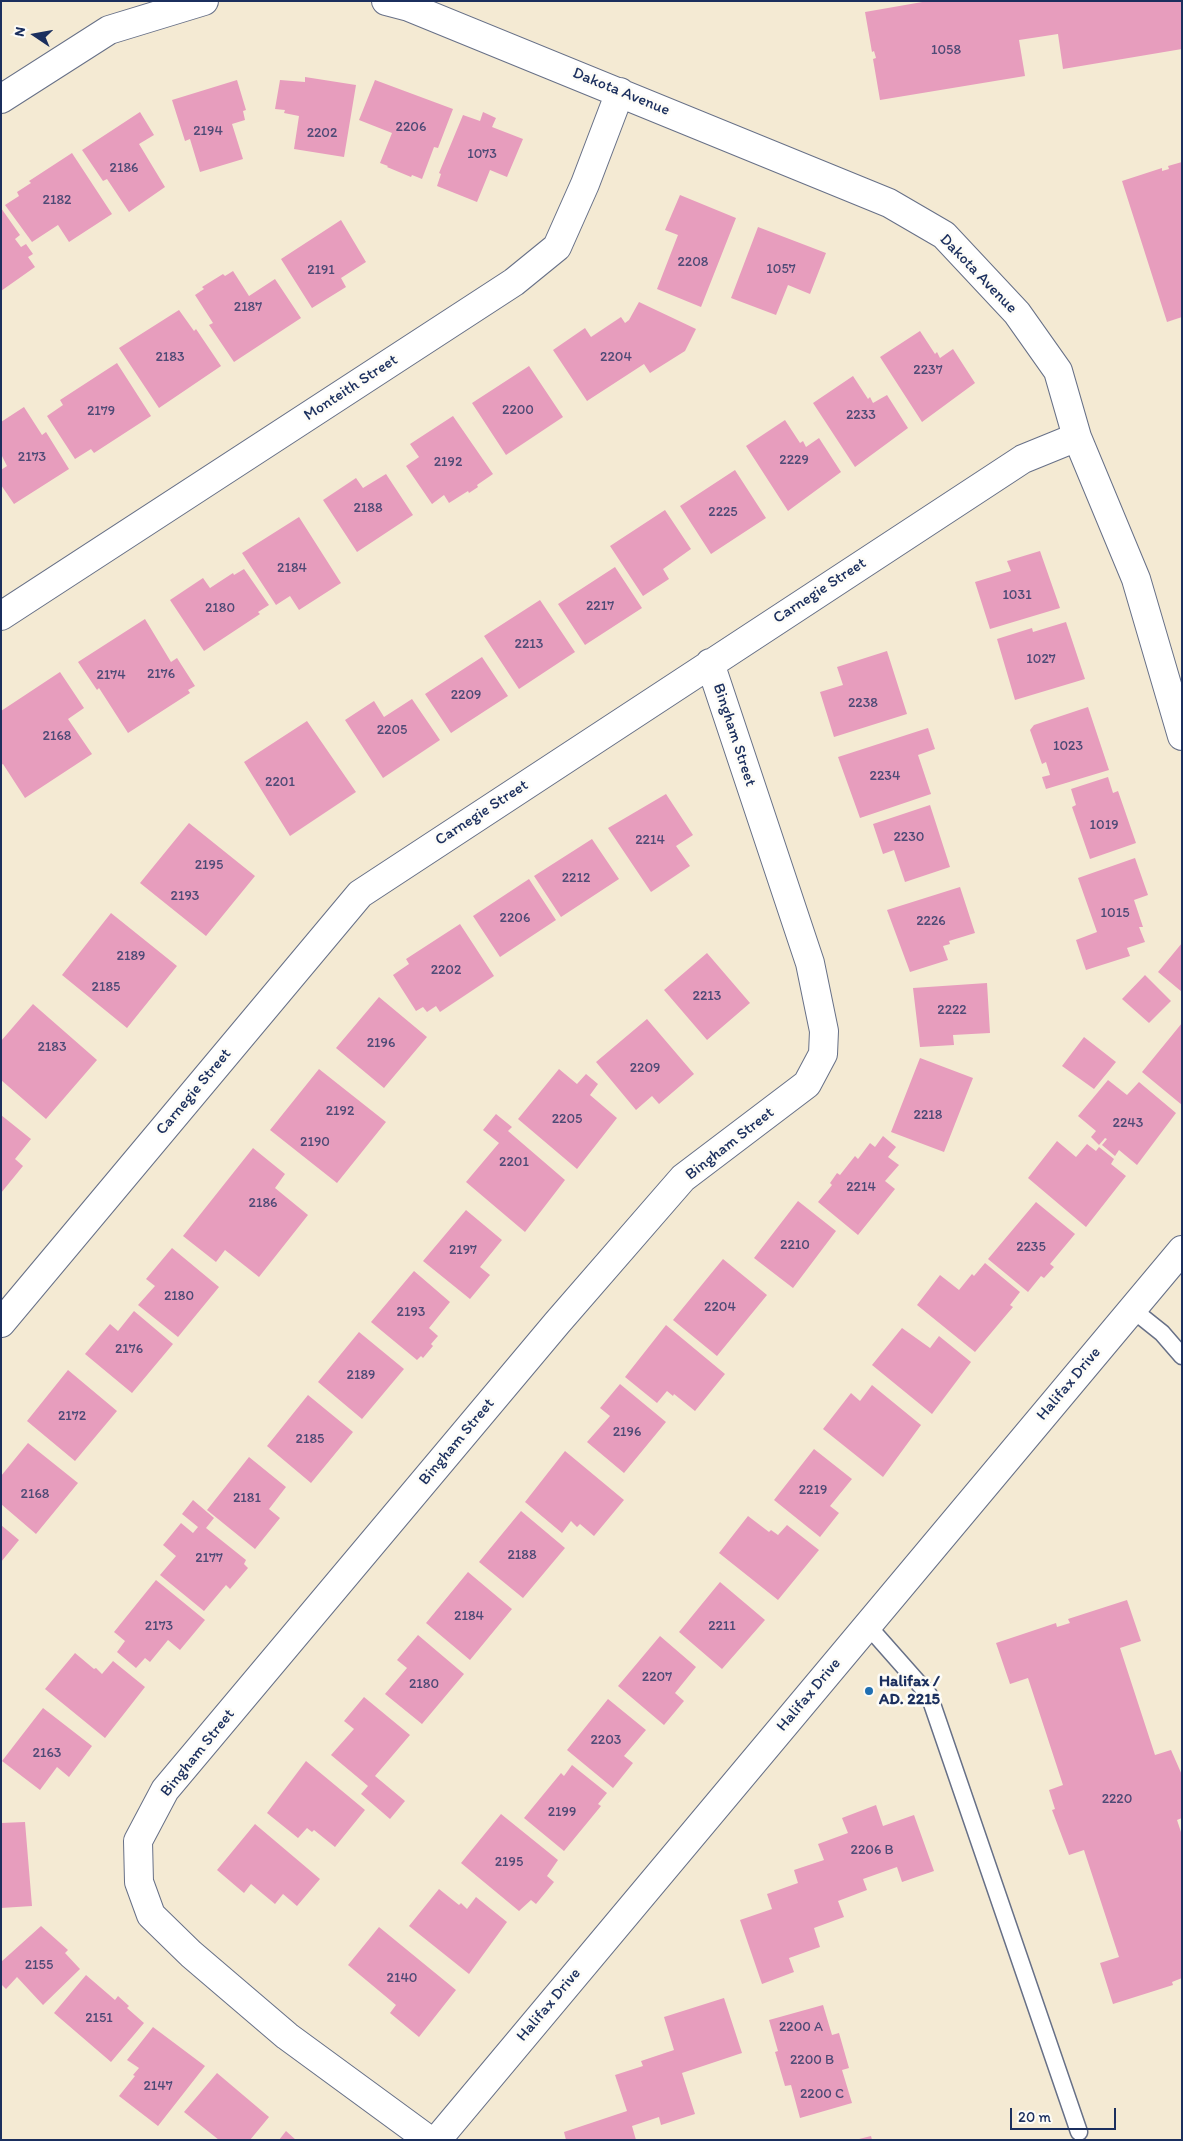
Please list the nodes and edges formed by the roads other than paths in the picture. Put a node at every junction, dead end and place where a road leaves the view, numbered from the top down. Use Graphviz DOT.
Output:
graph roads {
  1 [pos="204,1"];
  2 [pos="402,3"];
  3 [pos="620,92"];
  4 [pos="1,99"];
  5 [pos="1077,437"];
  6 [pos="1,616"];
  7 [pos="710,663"];
  8 [pos="1182,736"];
  9 [pos="1182,1250"];
  10 [pos="1132,1308"];
  11 [pos="1,1323"];
  12 [pos="1182,1356"];
  13 [pos="868,1626"];
  14 [pos="1079,2132"];
  15 [pos="429,2140"];
  16 [pos="436,2140"];
  1 -- 4 [label="street"];
  2 -- 3 [label="street, Dakota Avenue"];
  3 -- 5 [label="street, Dakota Avenue"];
  3 -- 6 [label="street, Monteith Street"];
  5 -- 7 [label="street, Carnegie Street"];
  5 -- 8 [label="street, Dakota Avenue"];
  7 -- 11 [label="street, Carnegie Street"];
  7 -- 15 [label="street, Bingham Street"];
  9 -- 10 [label="street, Halifax Drive"];
  10 -- 12 [label="lane"];
  10 -- 13 [label="street, Halifax Drive"];
  13 -- 14 [label="lane"];
  13 -- 16 [label="street, Halifax Drive"];
}
